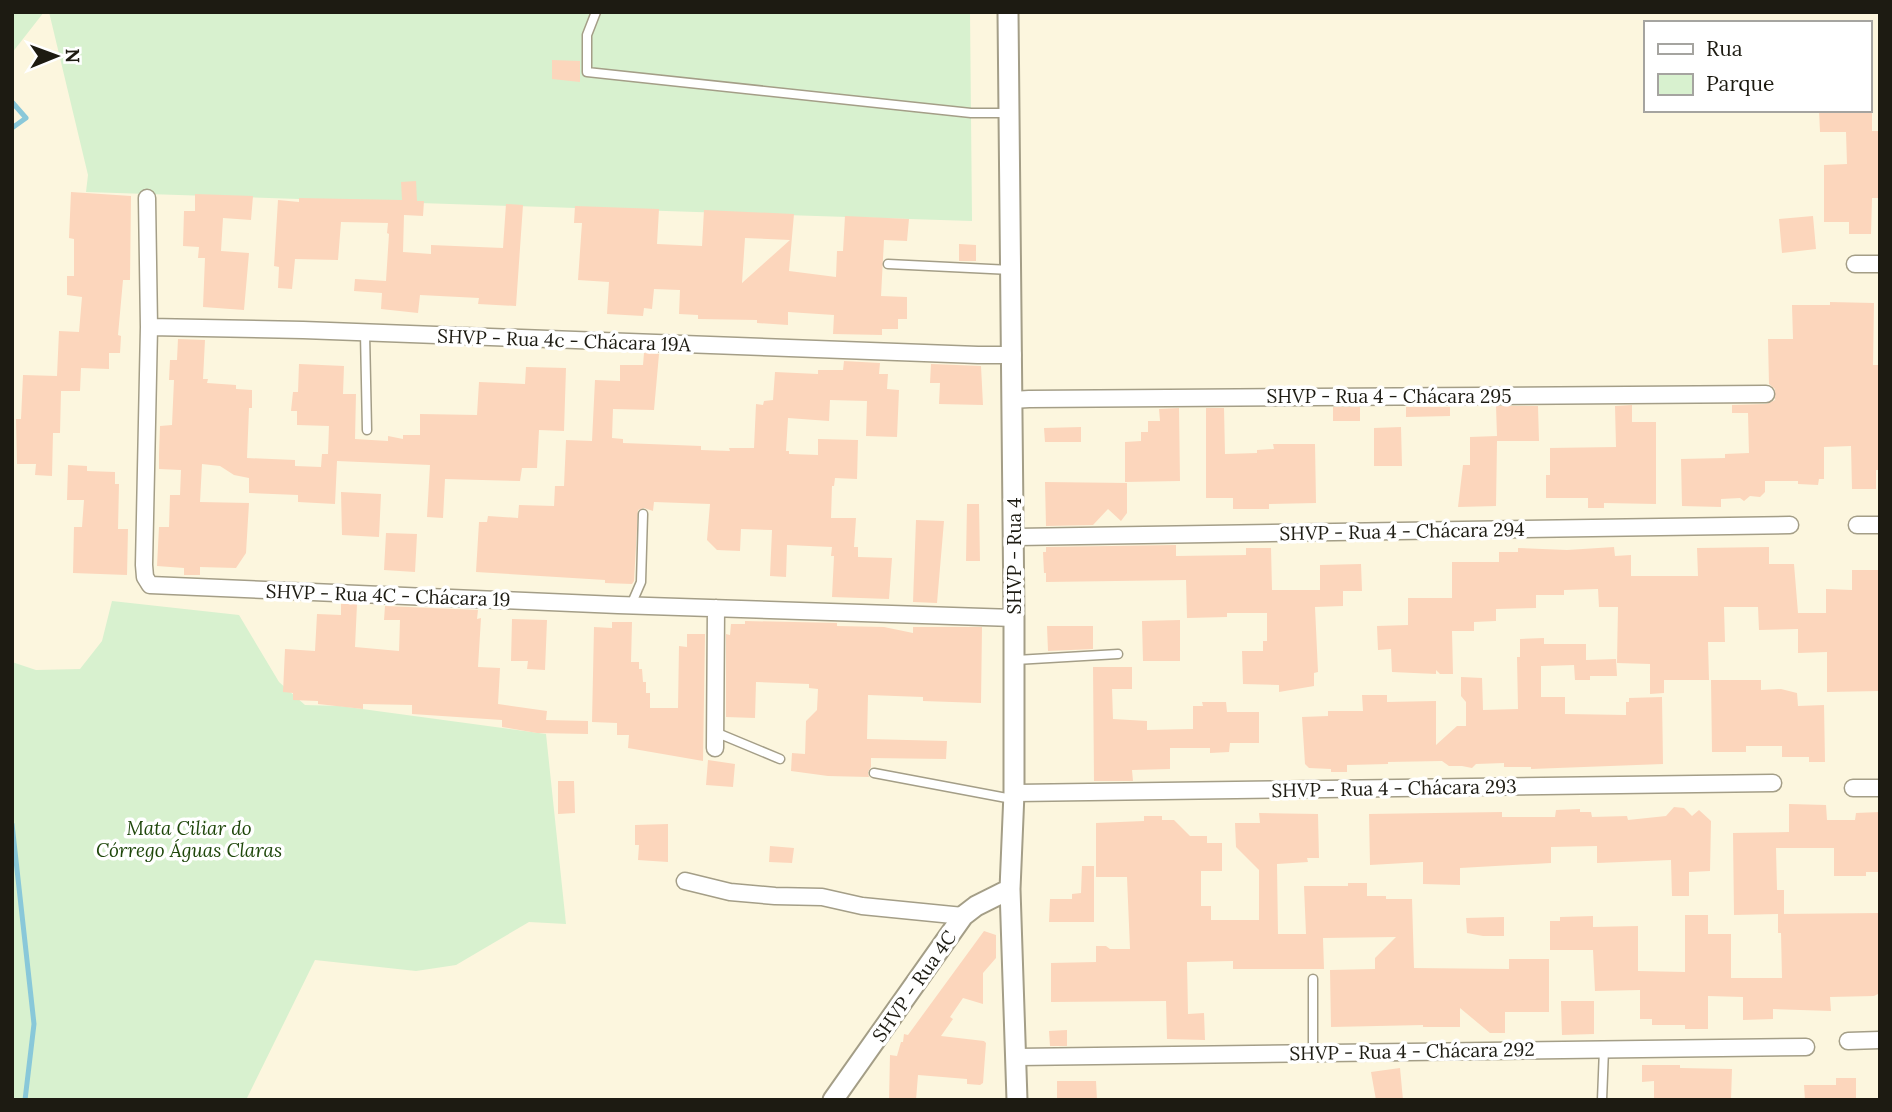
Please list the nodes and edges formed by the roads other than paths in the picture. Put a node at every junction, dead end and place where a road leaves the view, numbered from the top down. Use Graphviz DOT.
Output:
graph roads {
  1 [pos="596,12"];
  2 [pos="1008,12"];
  3 [pos="1009,113"];
  4 [pos="147,198"];
  5 [pos="888,264"];
  6 [pos="1855,264"];
  7 [pos="1880,264"];
  8 [pos="1011,270"];
  9 [pos="149,327"];
  10 [pos="365,332"];
  11 [pos="1013,355"];
  12 [pos="1766,394"];
  13 [pos="1013,400"];
  14 [pos="367,430"];
  15 [pos="643,514"];
  16 [pos="1790,525"];
  17 [pos="1857,525"];
  18 [pos="1880,525"];
  19 [pos="1014,537"];
  20 [pos="631,605"];
  21 [pos="716,608"];
  22 [pos="1014,618"];
  23 [pos="1118,654"];
  24 [pos="1014,660"];
  25 [pos="715,740"];
  26 [pos="780,759"];
  27 [pos="874,773"];
  28 [pos="1773,783"];
  29 [pos="1853,788"];
  30 [pos="1880,788"];
  31 [pos="1014,796"];
  32 [pos="685,881"];
  33 [pos="1010,889"];
  34 [pos="963,916"];
  35 [pos="1313,979"];
  36 [pos="1880,1040"];
  37 [pos="1847,1041"];
  38 [pos="1806,1047"];
  39 [pos="1604,1049"];
  40 [pos="1313,1052"];
  41 [pos="1017,1057"];
  42 [pos="833,1100"];
  43 [pos="1017,1100"];
  44 [pos="1602,1100"];
  1 -- 3 [label="lane"];
  2 -- 3 [label="street, SHVP - Rua 4"];
  3 -- 8 [label="street, SHVP - Rua 4"];
  4 -- 9 [label="street, SHVP - Rua 4C - Chácara 19"];
  5 -- 8 [label="lane"];
  6 -- 7 [label="street"];
  8 -- 11 [label="street, SHVP - Rua 4"];
  9 -- 10 [label="street, SHVP - Rua 4c - Chácara 19A"];
  9 -- 20 [label="street, SHVP - Rua 4C - Chácara 19"];
  10 -- 11 [label="street, SHVP - Rua 4c - Chácara 19A"];
  10 -- 14 [label="lane"];
  11 -- 13 [label="street, SHVP - Rua 4"];
  12 -- 13 [label="street, SHVP - Rua 4 - Chácara 295"];
  13 -- 19 [label="street, SHVP - Rua 4"];
  15 -- 20 [label="lane"];
  16 -- 19 [label="street, SHVP - Rua 4 - Chácara 294"];
  17 -- 18 [label="street"];
  19 -- 22 [label="street, SHVP - Rua 4"];
  20 -- 21 [label="street, SHVP - Rua 4C - Chácara 19"];
  21 -- 22 [label="street, SHVP - Rua 4C - Chácara 19"];
  21 -- 25 [label="street"];
  22 -- 24 [label="street, SHVP - Rua 4"];
  23 -- 24 [label="lane"];
  24 -- 31 [label="street, SHVP - Rua 4"];
  25 -- 26 [label="lane"];
  27 -- 31 [label="lane"];
  28 -- 31 [label="street, SHVP - Rua 4 - Chácara 293"];
  29 -- 30 [label="street"];
  31 -- 33 [label="street, SHVP - Rua 4"];
  32 -- 34 [label="street"];
  33 -- 34 [label="street, SHVP - Rua 4C"];
  33 -- 41 [label="street, SHVP - Rua 4"];
  34 -- 42 [label="street, SHVP - Rua 4C"];
  35 -- 40 [label="lane"];
  36 -- 37 [label="street"];
  38 -- 39 [label="street, SHVP - Rua 4 - Chácara 292"];
  39 -- 40 [label="street, SHVP - Rua 4 - Chácara 292"];
  39 -- 44 [label="lane"];
  40 -- 41 [label="street, SHVP - Rua 4 - Chácara 292"];
  41 -- 43 [label="street, SHVP - Rua 4"];
}
